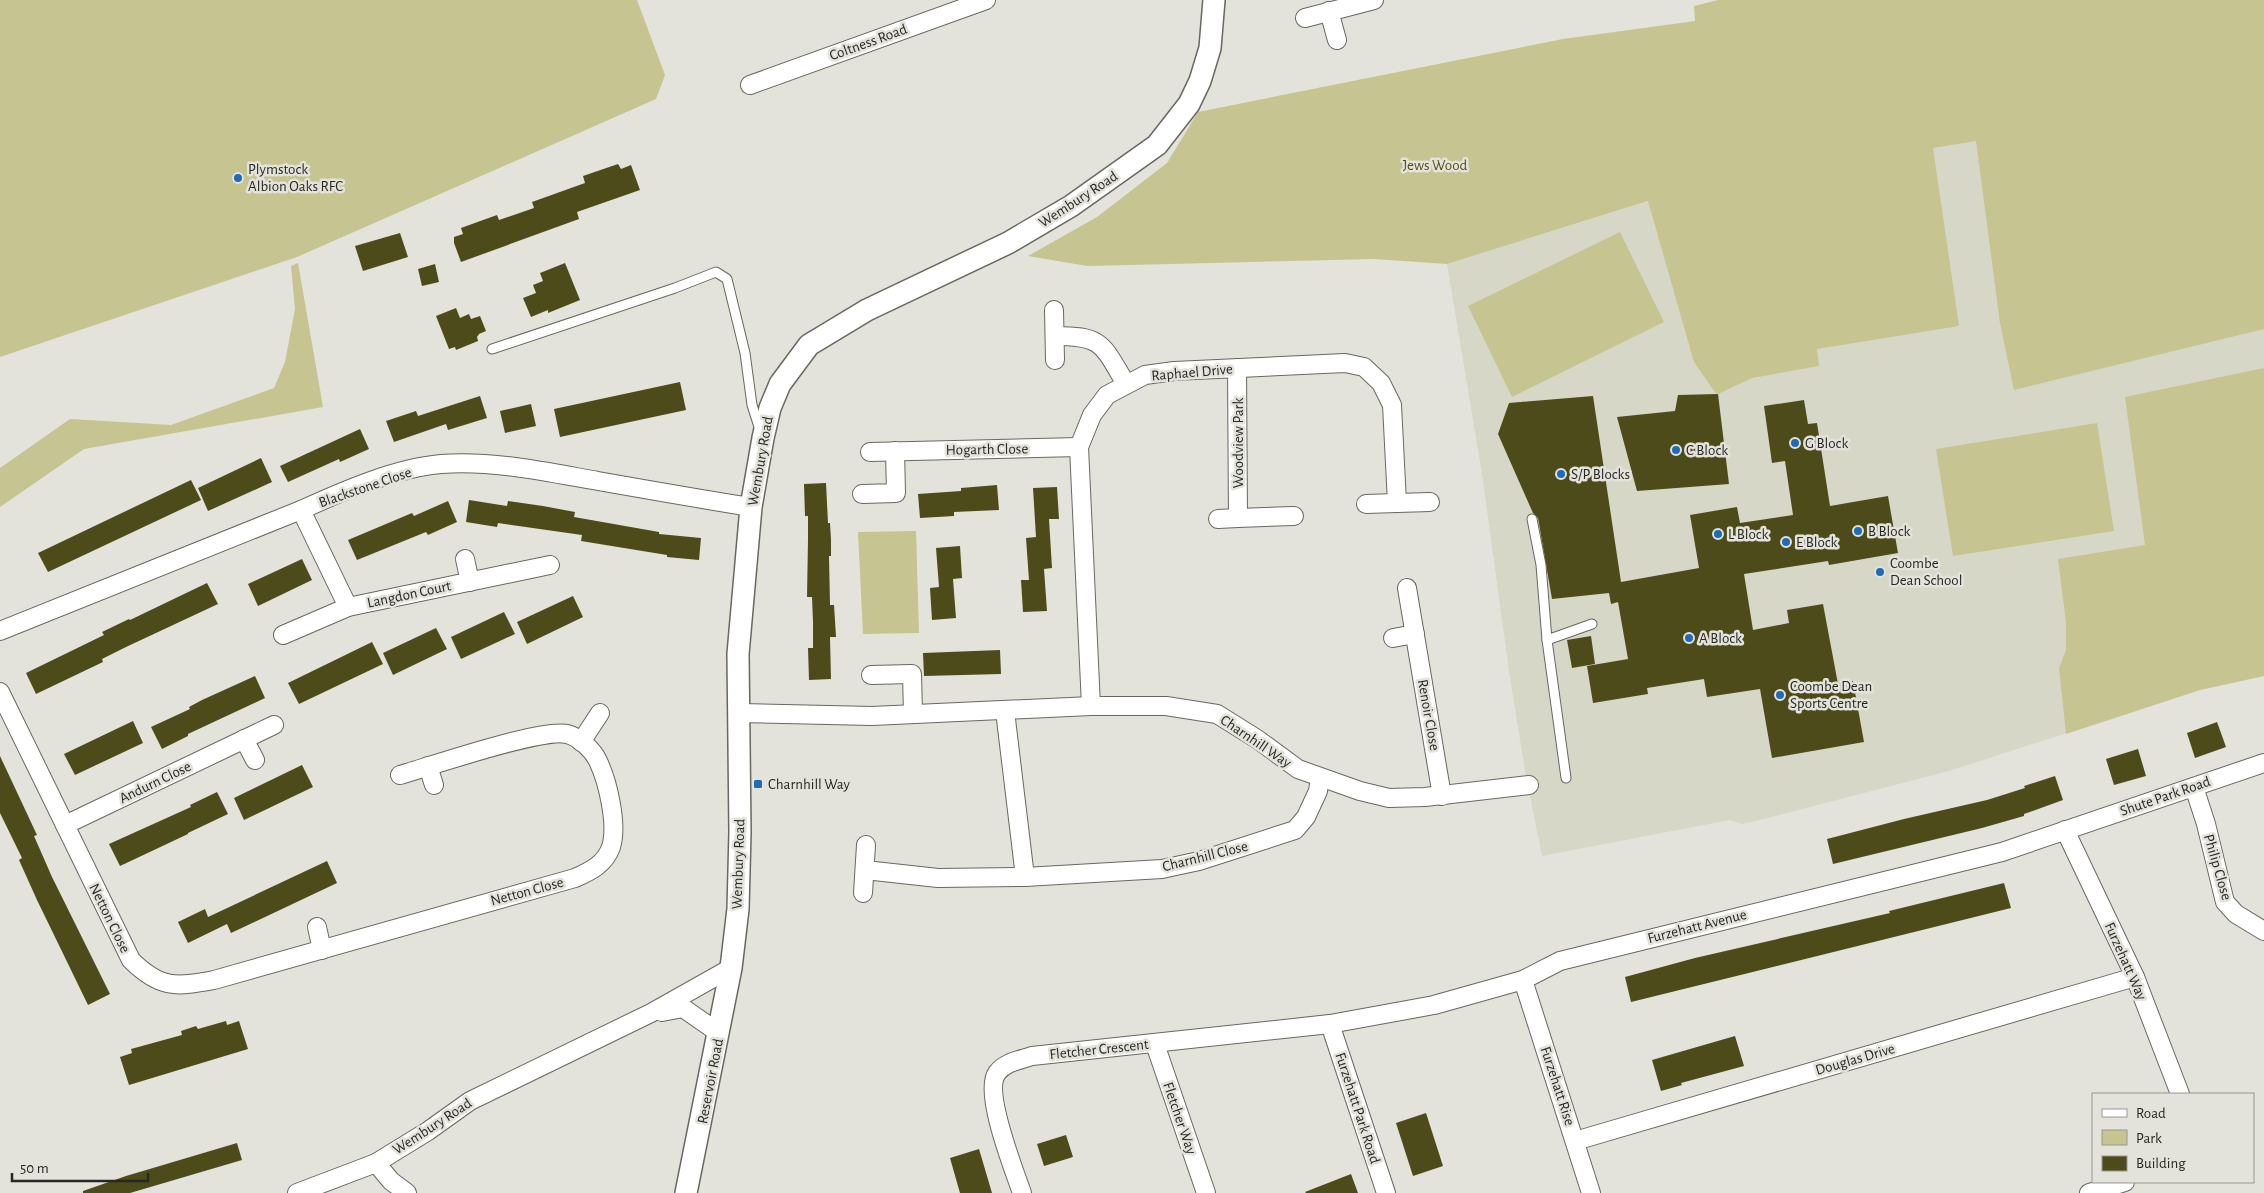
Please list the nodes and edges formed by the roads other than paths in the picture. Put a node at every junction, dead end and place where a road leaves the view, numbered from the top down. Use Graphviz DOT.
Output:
graph roads {
  1 [pos="986,0"];
  2 [pos="1214,0"];
  3 [pos="1374,0"];
  4 [pos="1329,11"];
  5 [pos="1305,18"];
  6 [pos="1337,40"];
  7 [pos="750,85"];
  8 [pos="1054,310"];
  9 [pos="1055,336"];
  10 [pos="492,349"];
  11 [pos="1055,360"];
  12 [pos="1237,368"];
  13 [pos="1126,384"];
  14 [pos="763,438"];
  15 [pos="1079,447"];
  16 [pos="895,451"];
  17 [pos="870,452"];
  18 [pos="862,494"];
  19 [pos="1430,502"];
  20 [pos="1397,503"];
  21 [pos="1366,504"];
  22 [pos="751,507"];
  23 [pos="301,510"];
  24 [pos="1294,516"];
  25 [pos="1218,518"];
  26 [pos="1238,518"];
  27 [pos="1532,519"];
  28 [pos="465,559"];
  29 [pos="550,565"];
  30 [pos="470,582"];
  31 [pos="1407,588"];
  32 [pos="348,607"];
  33 [pos="1592,624"];
  34 [pos="0,631"];
  35 [pos="1415,634"];
  36 [pos="283,635"];
  37 [pos="1393,638"];
  38 [pos="1548,640"];
  39 [pos="871,675"];
  40 [pos="0,692"];
  41 [pos="1092,706"];
  42 [pos="1005,711"];
  43 [pos="738,712"];
  44 [pos="600,713"];
  45 [pos="913,714"];
  46 [pos="274,725"];
  47 [pos="244,739"];
  48 [pos="581,742"];
  49 [pos="255,760"];
  50 [pos="2264,763"];
  51 [pos="428,766"];
  52 [pos="400,774"];
  53 [pos="1320,778"];
  54 [pos="1566,778"];
  55 [pos="1529,785"];
  56 [pos="434,786"];
  57 [pos="2194,787"];
  58 [pos="1442,796"];
  59 [pos="65,825"];
  60 [pos="2065,830"];
  61 [pos="866,845"];
  62 [pos="865,870"];
  63 [pos="1025,877"];
  64 [pos="863,893"];
  65 [pos="316,927"];
  66 [pos="2264,932"];
  67 [pos="322,950"];
  68 [pos="731,968"];
  69 [pos="2135,977"];
  70 [pos="1523,980"];
  71 [pos="651,1013"];
  72 [pos="1330,1024"];
  73 [pos="719,1033"];
  74 [pos="1155,1044"];
  75 [pos="2180,1093"];
  76 [pos="1575,1141"];
  77 [pos="376,1163"];
  78 [pos="2123,1183"];
  79 [pos="297,1193"];
  80 [pos="407,1193"];
  81 [pos="686,1193"];
  82 [pos="1022,1193"];
  83 [pos="1206,1193"];
  84 [pos="1386,1193"];
  85 [pos="1591,1193"];
  86 [pos="2089,1193"];
  1 -- 7 [label="street, Coltness Road"];
  2 -- 14 [label="street, Wembury Road"];
  3 -- 4 [label="street"];
  4 -- 5 [label="street"];
  4 -- 6 [label="street"];
  8 -- 9 [label="street"];
  9 -- 11 [label="street"];
  9 -- 13 [label="street"];
  10 -- 14 [label="lane"];
  12 -- 13 [label="street, Raphael Drive"];
  12 -- 20 [label="street, Raphael Drive"];
  12 -- 26 [label="street, Woodview Park"];
  13 -- 15 [label="street, Raphael Drive"];
  14 -- 22 [label="street, Wembury Road"];
  15 -- 16 [label="street, Hogarth Close"];
  15 -- 41 [label="street, Raphael Drive"];
  16 -- 17 [label="street, Hogarth Close"];
  16 -- 18 [label="street"];
  19 -- 20 [label="street"];
  20 -- 21 [label="street"];
  22 -- 23 [label="street, Blackstone Close"];
  22 -- 43 [label="street, Wembury Road"];
  23 -- 32 [label="street, Langdon Court"];
  23 -- 34 [label="street, Blackstone Close"];
  24 -- 26 [label="street"];
  25 -- 26 [label="street"];
  27 -- 38 [label="lane"];
  28 -- 30 [label="street, Langdon Court"];
  29 -- 30 [label="street, Langdon Court"];
  30 -- 32 [label="street, Langdon Court"];
  31 -- 35 [label="street, Renoir Close"];
  32 -- 36 [label="street, Langdon Court"];
  33 -- 38 [label="lane"];
  35 -- 37 [label="street"];
  35 -- 58 [label="street, Renoir Close"];
  38 -- 54 [label="lane"];
  39 -- 45 [label="street"];
  40 -- 59 [label="street, Netton Close"];
  41 -- 42 [label="street, Charnhill Way"];
  41 -- 53 [label="street, Charnhill Way"];
  42 -- 45 [label="street, Charnhill Way"];
  42 -- 63 [label="street"];
  43 -- 45 [label="street, Charnhill Way"];
  43 -- 68 [label="street, Wembury Road"];
  44 -- 48 [label="street"];
  46 -- 47 [label="street, Andurn Close"];
  47 -- 49 [label="street"];
  47 -- 59 [label="street, Andurn Close"];
  48 -- 51 [label="street, Netton Close"];
  48 -- 67 [label="street, Netton Close"];
  50 -- 57 [label="street, Shute Park Road"];
  51 -- 52 [label="street, Netton Close"];
  51 -- 56 [label="street"];
  53 -- 58 [label="street, Charnhill Way"];
  53 -- 63 [label="street, Charnhill Close"];
  55 -- 58 [label="street, Charnhill Way"];
  57 -- 60 [label="street, Shute Park Road"];
  57 -- 66 [label="street, Philip Close"];
  59 -- 67 [label="street, Netton Close"];
  60 -- 69 [label="street, Furzehatt Way"];
  60 -- 70 [label="street, Furzehatt Avenue"];
  61 -- 62 [label="street"];
  62 -- 63 [label="street, Charnhill Close"];
  62 -- 64 [label="street"];
  65 -- 67 [label="street"];
  68 -- 71 [label="street, Wembury Road"];
  68 -- 73 [label="street, Reservoir Road"];
  69 -- 75 [label="street, Furzehatt Way"];
  69 -- 76 [label="street, Douglas Drive"];
  70 -- 72 [label="street, Furzehatt Avenue"];
  70 -- 76 [label="street, Furzehatt Rise"];
  71 -- 73 [label="street, Wembury Road"];
  71 -- 77 [label="street, Wembury Road"];
  72 -- 74 [label="street, Fletcher Crescent"];
  72 -- 84 [label="street, Furzehatt Park Road"];
  73 -- 81 [label="street, Reservoir Road"];
  74 -- 82 [label="street, Fletcher Crescent"];
  74 -- 83 [label="street, Fletcher Way"];
  76 -- 85 [label="street, Furzehatt Rise"];
  77 -- 79 [label="street, Wembury Road"];
  77 -- 80 [label="street, Wembury Road"];
  78 -- 86 [label="street"];
}
